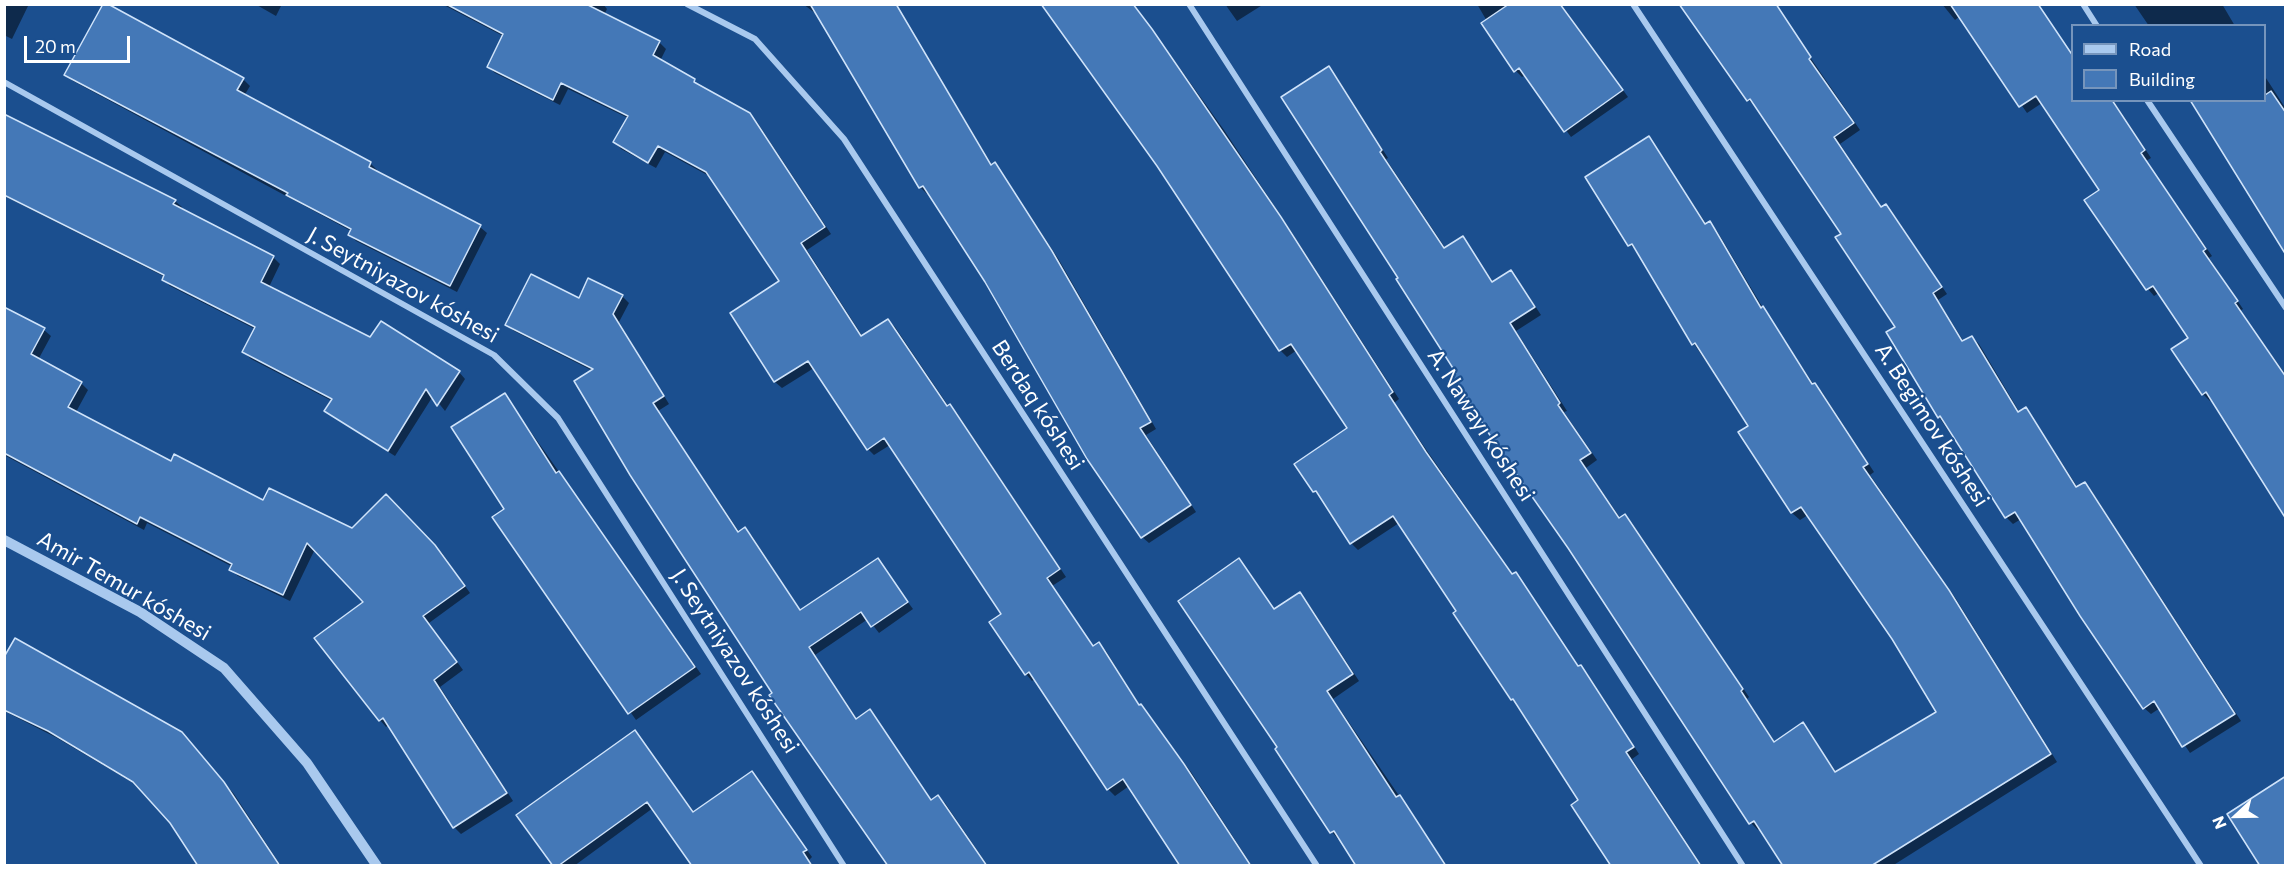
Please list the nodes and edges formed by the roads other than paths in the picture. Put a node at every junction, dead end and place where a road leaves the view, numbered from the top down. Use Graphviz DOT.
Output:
graph roads {
  1 [pos="687,4"];
  2 [pos="1189,4"];
  3 [pos="1633,4"];
  4 [pos="2083,4"];
  5 [pos="2096,24"];
  6 [pos="4,82"];
  7 [pos="2148,102"];
  8 [pos="2286,308"];
  9 [pos="4,540"];
  10 [pos="377,866"];
  11 [pos="844,866"];
  12 [pos="1317,866"];
  13 [pos="1743,866"];
  14 [pos="2201,866"];
  1 -- 12 [label="street, Berdaq kóshesi"];
  2 -- 13 [label="street, A. Nawayı kóshesi"];
  3 -- 14 [label="street, A. Begimov kóshesi"];
  4 -- 5 [label="street"];
  6 -- 11 [label="street, J. Seytniyazov kóshesi"];
  7 -- 8 [label="street"];
  9 -- 10 [label="street, Amir Temur kóshesi"];
}
